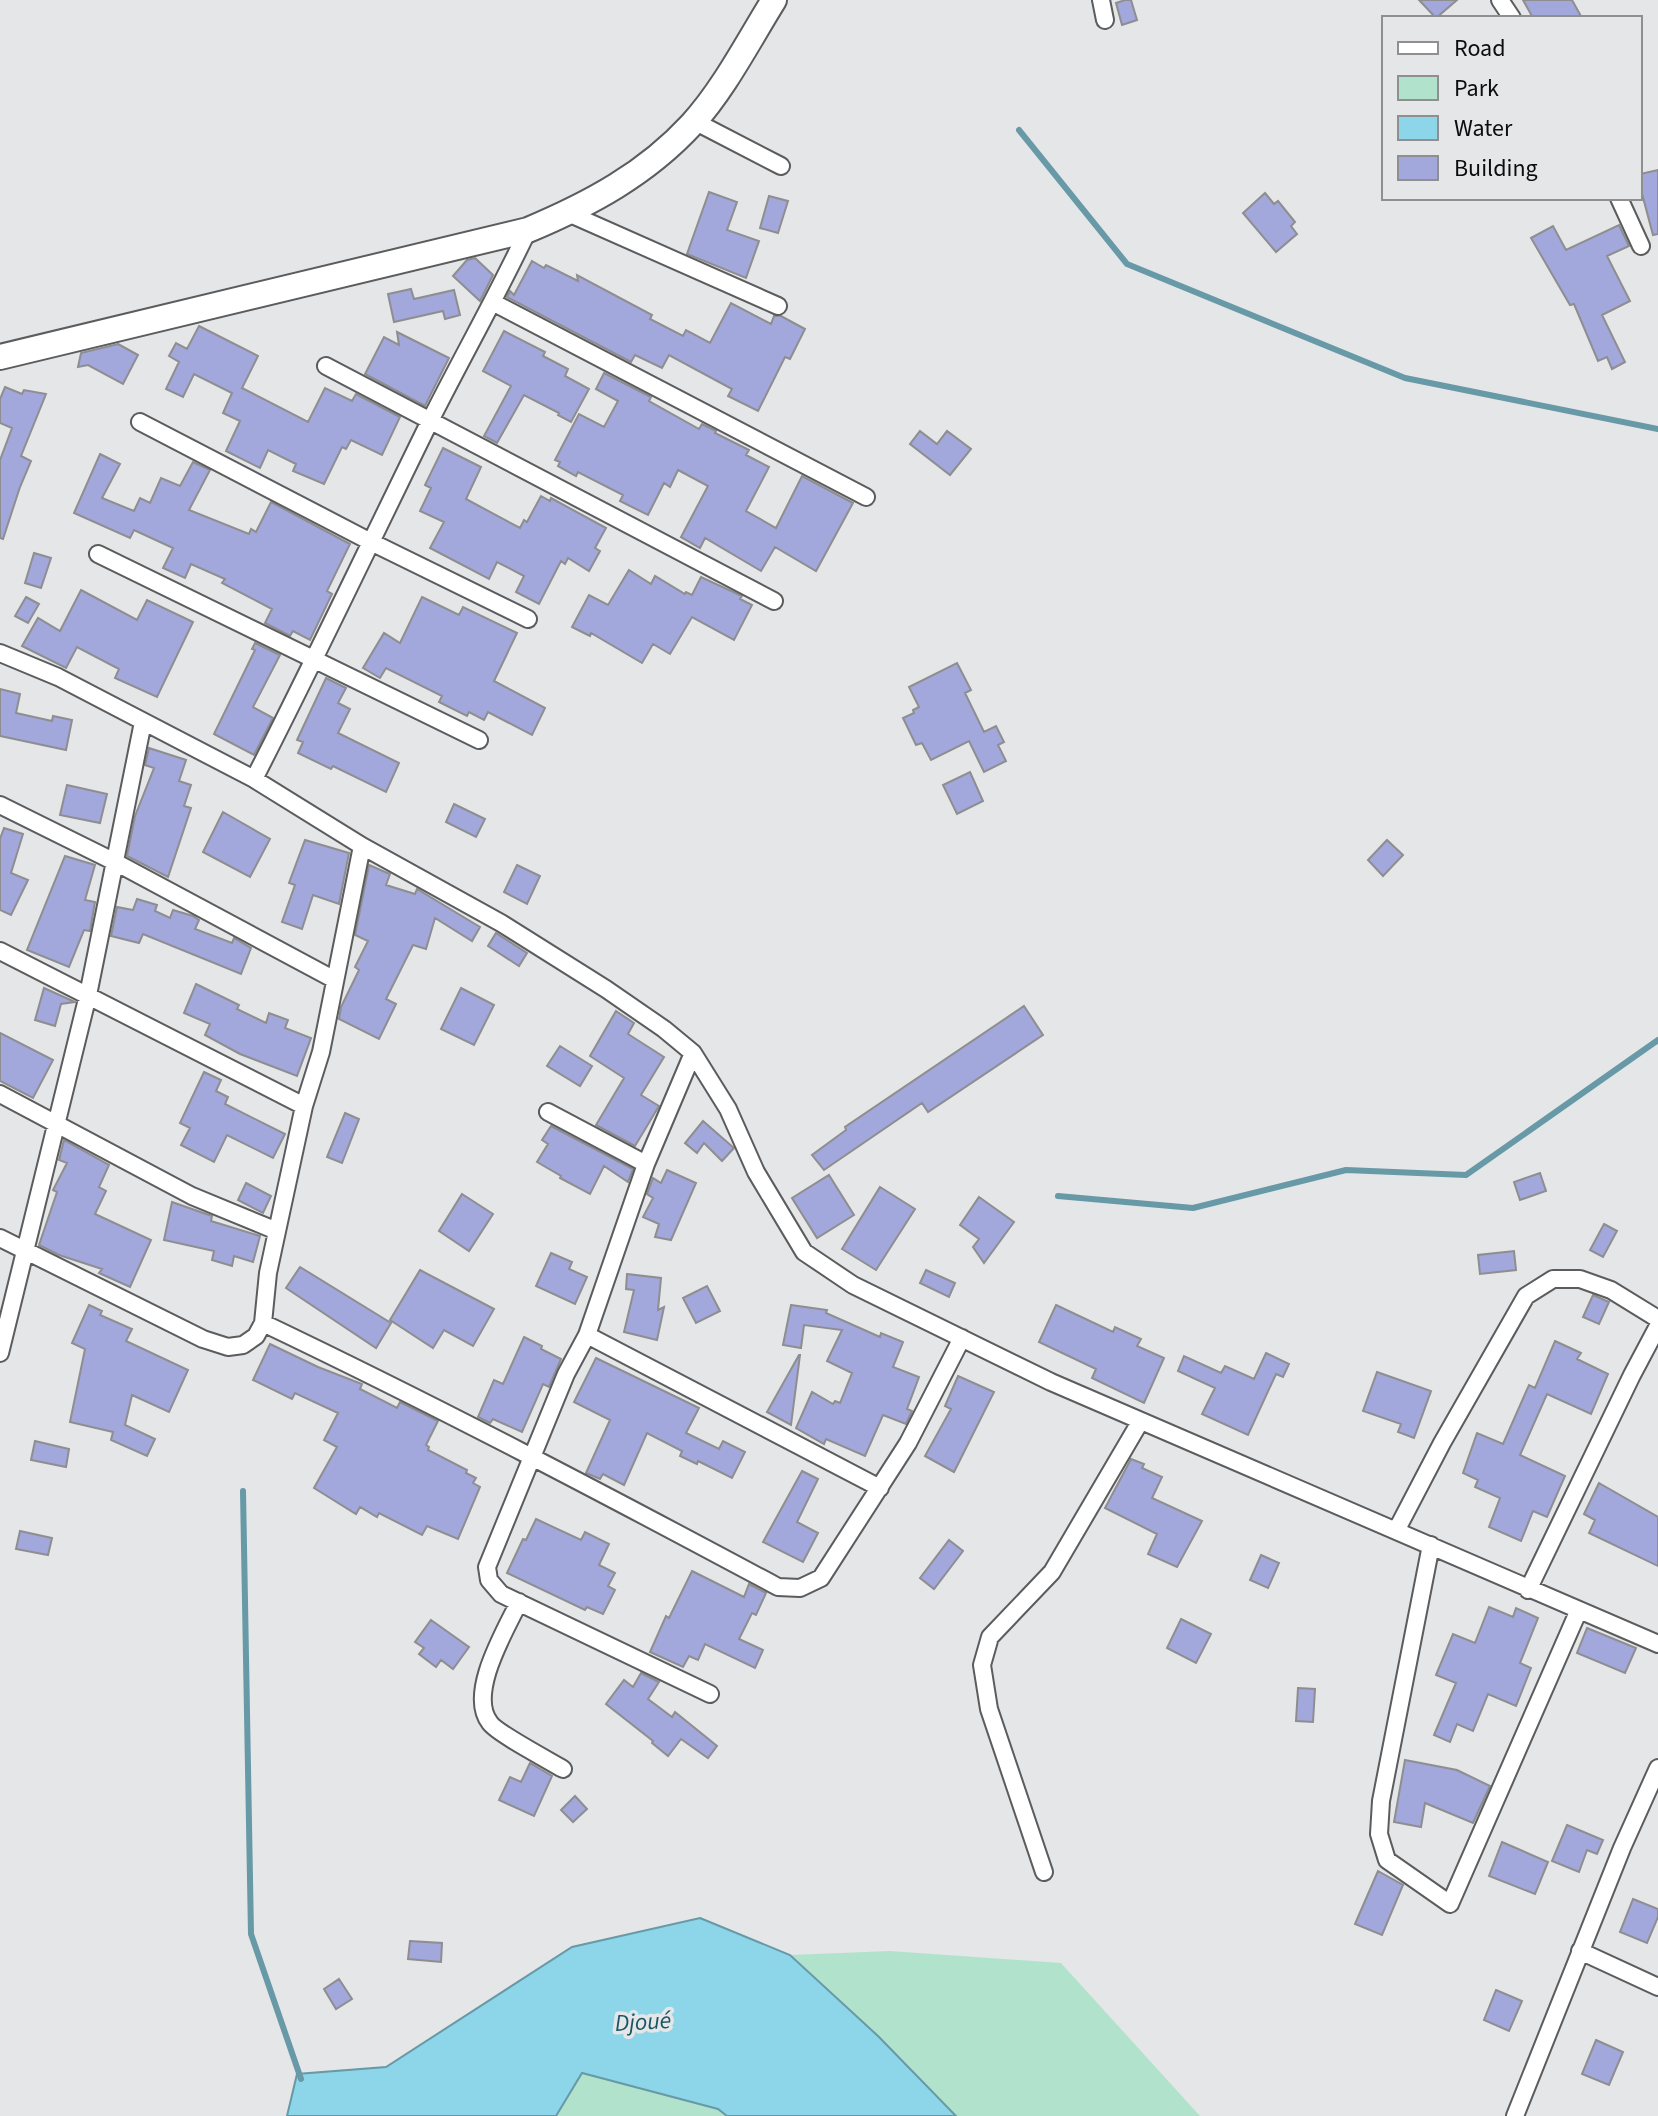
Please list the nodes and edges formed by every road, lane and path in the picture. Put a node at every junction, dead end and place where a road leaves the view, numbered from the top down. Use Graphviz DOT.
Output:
graph roads {
  1 [pos="774,0"];
  2 [pos="1101,0"];
  3 [pos="1105,20"];
  4 [pos="694,121"];
  5 [pos="781,166"];
  6 [pos="1620,200"];
  7 [pos="568,213"];
  8 [pos="528,230"];
  9 [pos="1641,246"];
  10 [pos="494,303"];
  11 [pos="778,306"];
  12 [pos="0,357"];
  13 [pos="326,366"];
  14 [pos="430,421"];
  15 [pos="140,422"];
  16 [pos="866,497"];
  17 [pos="371,542"];
  18 [pos="98,554"];
  19 [pos="774,601"];
  20 [pos="528,619"];
  21 [pos="0,653"];
  22 [pos="315,660"];
  23 [pos="143,722"];
  24 [pos="479,740"];
  25 [pos="254,779"];
  26 [pos="0,805"];
  27 [pos="362,846"];
  28 [pos="115,862"];
  29 [pos="0,951"];
  30 [pos="335,980"];
  31 [pos="88,995"];
  32 [pos="693,1053"];
  33 [pos="0,1094"];
  34 [pos="304,1106"];
  35 [pos="548,1112"];
  36 [pos="56,1122"];
  37 [pos="646,1164"];
  38 [pos="277,1231"];
  39 [pos="0,1238"];
  40 [pos="26,1252"];
  41 [pos="1658,1319"];
  42 [pos="263,1323"];
  43 [pos="1658,1326"];
  44 [pos="587,1335"];
  45 [pos="962,1338"];
  46 [pos="0,1353"];
  47 [pos="1140,1422"];
  48 [pos="530,1457"];
  49 [pos="880,1488"];
  50 [pos="1396,1531"];
  51 [pos="1431,1545"];
  52 [pos="1528,1590"];
  53 [pos="519,1602"];
  54 [pos="1578,1612"];
  55 [pos="1657,1640"];
  56 [pos="710,1694"];
  57 [pos="1658,1768"];
  58 [pos="563,1769"];
  59 [pos="1044,1872"];
  60 [pos="1580,1951"];
  61 [pos="1658,1987"];
  62 [pos="1515,2116"];
  1 -- 4 [label="street"];
  2 -- 3 [label="street"];
  4 -- 5 [label="street"];
  4 -- 7 [label="street"];
  6 -- 9 [label="street"];
  7 -- 8 [label="street"];
  7 -- 11 [label="street"];
  8 -- 10 [label="street"];
  8 -- 12 [label="street"];
  10 -- 14 [label="street"];
  10 -- 16 [label="street"];
  13 -- 14 [label="street"];
  14 -- 17 [label="street"];
  14 -- 19 [label="street"];
  15 -- 17 [label="street"];
  17 -- 20 [label="street"];
  17 -- 22 [label="street"];
  18 -- 22 [label="street"];
  21 -- 23 [label="street"];
  22 -- 24 [label="street"];
  22 -- 25 [label="street"];
  23 -- 25 [label="street"];
  23 -- 28 [label="street"];
  25 -- 27 [label="street"];
  26 -- 28 [label="street"];
  27 -- 30 [label="street"];
  27 -- 32 [label="street"];
  28 -- 30 [label="street"];
  28 -- 31 [label="street"];
  29 -- 31 [label="street"];
  30 -- 34 [label="street"];
  31 -- 34 [label="street"];
  31 -- 36 [label="street"];
  32 -- 37 [label="street"];
  32 -- 45 [label="street"];
  33 -- 36 [label="street"];
  34 -- 38 [label="street"];
  35 -- 37 [label="street"];
  36 -- 38 [label="street"];
  36 -- 40 [label="street"];
  37 -- 44 [label="street"];
  38 -- 42 [label="street"];
  39 -- 40 [label="street"];
  40 -- 42 [label="street"];
  40 -- 46 [label="street"];
  41 -- 50 [label="street"];
  42 -- 48 [label="street"];
  43 -- 52 [label="street"];
  44 -- 48 [label="street"];
  44 -- 49 [label="street"];
  45 -- 47 [label="street"];
  45 -- 49 [label="street"];
  47 -- 50 [label="street"];
  47 -- 59 [label="street"];
  48 -- 49 [label="street"];
  48 -- 53 [label="street"];
  50 -- 51 [label="street"];
  51 -- 52 [label="street"];
  51 -- 54 [label="street"];
  52 -- 54 [label="street"];
  53 -- 56 [label="street"];
  53 -- 58 [label="street"];
  54 -- 55 [label="street"];
  57 -- 60 [label="street"];
  60 -- 61 [label="street"];
  60 -- 62 [label="street"];
}
